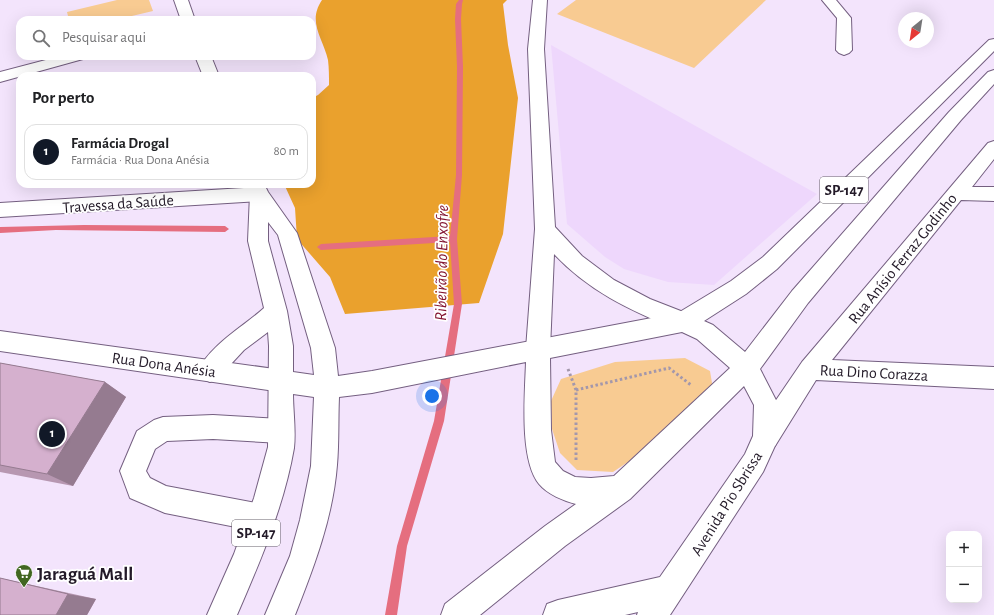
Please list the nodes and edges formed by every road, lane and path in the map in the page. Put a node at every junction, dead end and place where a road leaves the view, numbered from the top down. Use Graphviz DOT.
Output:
graph roads {
  1 [pos="181,0"];
  2 [pos="540,0"];
  3 [pos="829,0"];
  4 [pos="187,16"];
  5 [pos="994,43"];
  6 [pos="844,50"];
  7 [pos="63,60"];
  8 [pos="205,60"];
  9 [pos="19,72"];
  10 [pos="209,72"];
  11 [pos="16,73"];
  12 [pos="994,75"];
  13 [pos="0,77"];
  14 [pos="994,147"];
  15 [pos="257,189"];
  16 [pos="956,193"];
  17 [pos="994,194"];
  18 [pos="0,210"];
  19 [pos="545,229"];
  20 [pos="276,311"];
  21 [pos="683,322"];
  22 [pos="0,341"];
  23 [pos="566,344"];
  24 [pos="538,349"];
  25 [pos="747,368"];
  26 [pos="810,369"];
  27 [pos="210,371"];
  28 [pos="994,378"];
  29 [pos="282,381"];
  30 [pos="327,388"];
  31 [pos="576,390"];
  32 [pos="713,402"];
  33 [pos="281,431"];
  34 [pos="766,437"];
  35 [pos="620,489"];
  36 [pos="576,490"];
  37 [pos="261,518"];
  38 [pos="670,590"];
  39 [pos="222,615"];
  40 [pos="280,615"];
  41 [pos="456,615"];
  42 [pos="558,615"];
  43 [pos="652,615"];
  1 -- 4 [label="main road"];
  2 -- 19 [label="main road"];
  3 -- 6 [label="main road"];
  5 -- 21 [label="main road, SP-147"];
  7 -- 9 [label="main road"];
  8 -- 10 [label="main road"];
  11 -- 13 [label="main road"];
  12 -- 25 [label="main road, SP-147"];
  14 -- 16 [label="main road, Rua Anísio Ferraz Godinho"];
  15 -- 18 [label="main road, Travessa da Saúde"];
  15 -- 20 [label="main road"];
  15 -- 30 [label="main road"];
  16 -- 17 [label="main road"];
  16 -- 26 [label="main road, Rua Anísio Ferraz Godinho"];
  19 -- 21 [label="main road, Avenida Pio Sbrissa"];
  19 -- 24 [label="main road"];
  20 -- 27 [label="main road"];
  20 -- 29 [label="main road"];
  21 -- 23 [label="main road, SP-147"];
  21 -- 25 [label="main road, Avenida Pio Sbrissa"];
  22 -- 27 [label="main road, Rua Dona Anésia"];
  23 -- 24 [label="main road, SP-147"];
  23 -- 31 [label="path"];
  24 -- 30 [label="main road, SP-147"];
  24 -- 36 [label="main road"];
  25 -- 32 [label="main road"];
  25 -- 34 [label="main road, Avenida Pio Sbrissa"];
  26 -- 28 [label="main road, Rua Dino Corazza"];
  26 -- 34 [label="main road, Rua Dino Corazza"];
  27 -- 29 [label="main road, Rua Dona Anésia"];
  29 -- 30 [label="main road, Rua Dona Anésia / SP-147"];
  29 -- 33 [label="main road, SP-147"];
  30 -- 40 [label="main road"];
  31 -- 32 [label="path"];
  31 -- 36 [label="path"];
  32 -- 35 [label="main road"];
  33 -- 37 [label="main road, SP-147"];
  33 -- 37 [label="main road"];
  34 -- 38 [label="main road, Avenida Pio Sbrissa"];
  35 -- 36 [label="main road"];
  35 -- 41 [label="main road"];
  37 -- 39 [label="main road, SP-147"];
  38 -- 42 [label="main road"];
  38 -- 43 [label="main road, Avenida Pio Sbrissa"];
}
